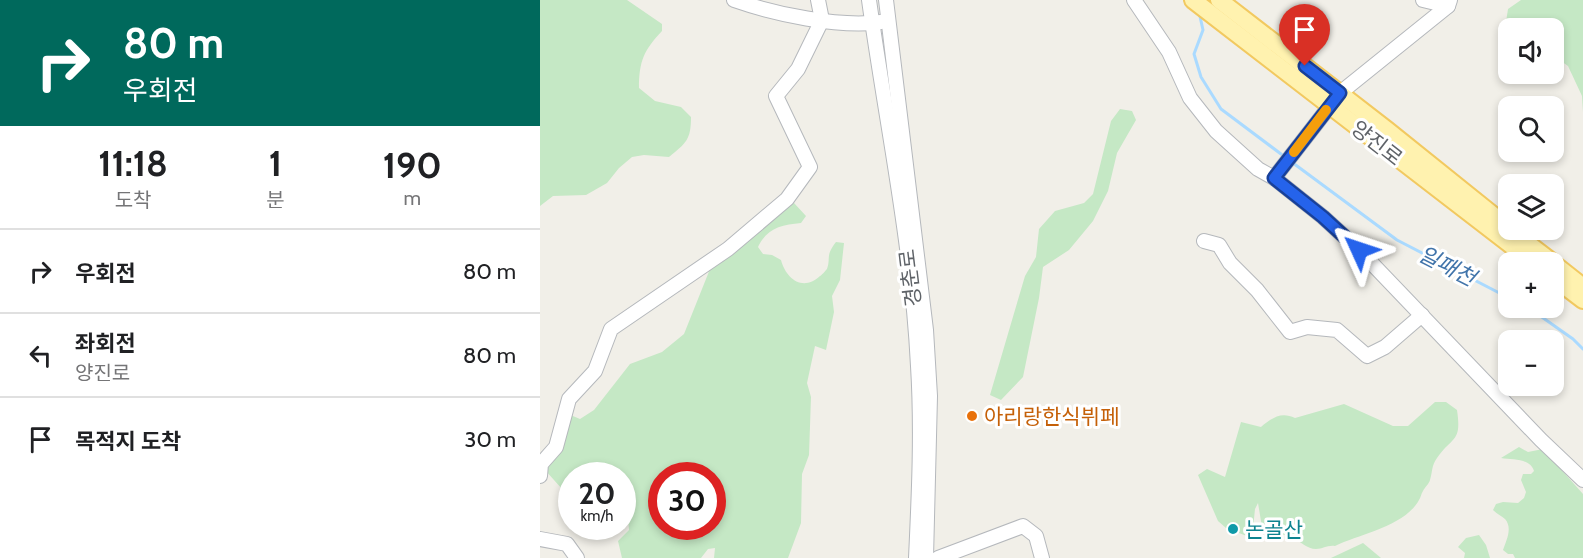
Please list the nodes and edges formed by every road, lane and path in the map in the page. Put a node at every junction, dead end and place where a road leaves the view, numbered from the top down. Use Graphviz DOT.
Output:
graph roads {
  1 [pos="734,0"];
  2 [pos="818,0"];
  3 [pos="869,0"];
  4 [pos="886,0"];
  5 [pos="1134,0"];
  6 [pos="1193,0"];
  7 [pos="1219,0"];
  8 [pos="1423,0"];
  9 [pos="1449,3"];
  10 [pos="822,20"];
  11 [pos="889,21"];
  12 [pos="872,23"];
  13 [pos="1335,100"];
  14 [pos="1275,176"];
  15 [pos="1498,220"];
  16 [pos="1524,240"];
  17 [pos="1204,241"];
  18 [pos="1521,252"];
  19 [pos="1539,252"];
  20 [pos="1564,272"];
  21 [pos="1564,286"];
  22 [pos="1583,287"];
  23 [pos="1583,300"];
  24 [pos="1422,315"];
  25 [pos="540,476"];
  26 [pos="1583,480"];
  27 [pos="540,539"];
  28 [pos="577,558"];
  29 [pos="916,558"];
  30 [pos="926,558"];
  31 [pos="938,558"];
  32 [pos="1042,558"];
  1 -- 10 [label="street"];
  2 -- 10 [label="street"];
  3 -- 12 [label="street, 경춘로"];
  4 -- 11 [label="street, 경춘로"];
  5 -- 14 [label="street"];
  6 -- 13 [label="main road, 양진로"];
  7 -- 13 [label="main road, 양진로"];
  8 -- 9 [label="street"];
  9 -- 13 [label="street"];
  10 -- 12 [label="street"];
  10 -- 25 [label="street"];
  11 -- 12 [label="street"];
  11 -- 30 [label="street, 경춘로"];
  12 -- 29 [label="street, 경춘로"];
  13 -- 14 [label="street"];
  13 -- 15 [label="main road, 양진로"];
  13 -- 18 [label="main road, 양진로"];
  14 -- 24 [label="street"];
  16 -- 19 [label="main road, 양진로"];
  17 -- 24 [label="street"];
  20 -- 22 [label="main road, 양진로"];
  21 -- 23 [label="main road"];
  24 -- 26 [label="street"];
  27 -- 28 [label="street"];
  31 -- 32 [label="street"];
}
